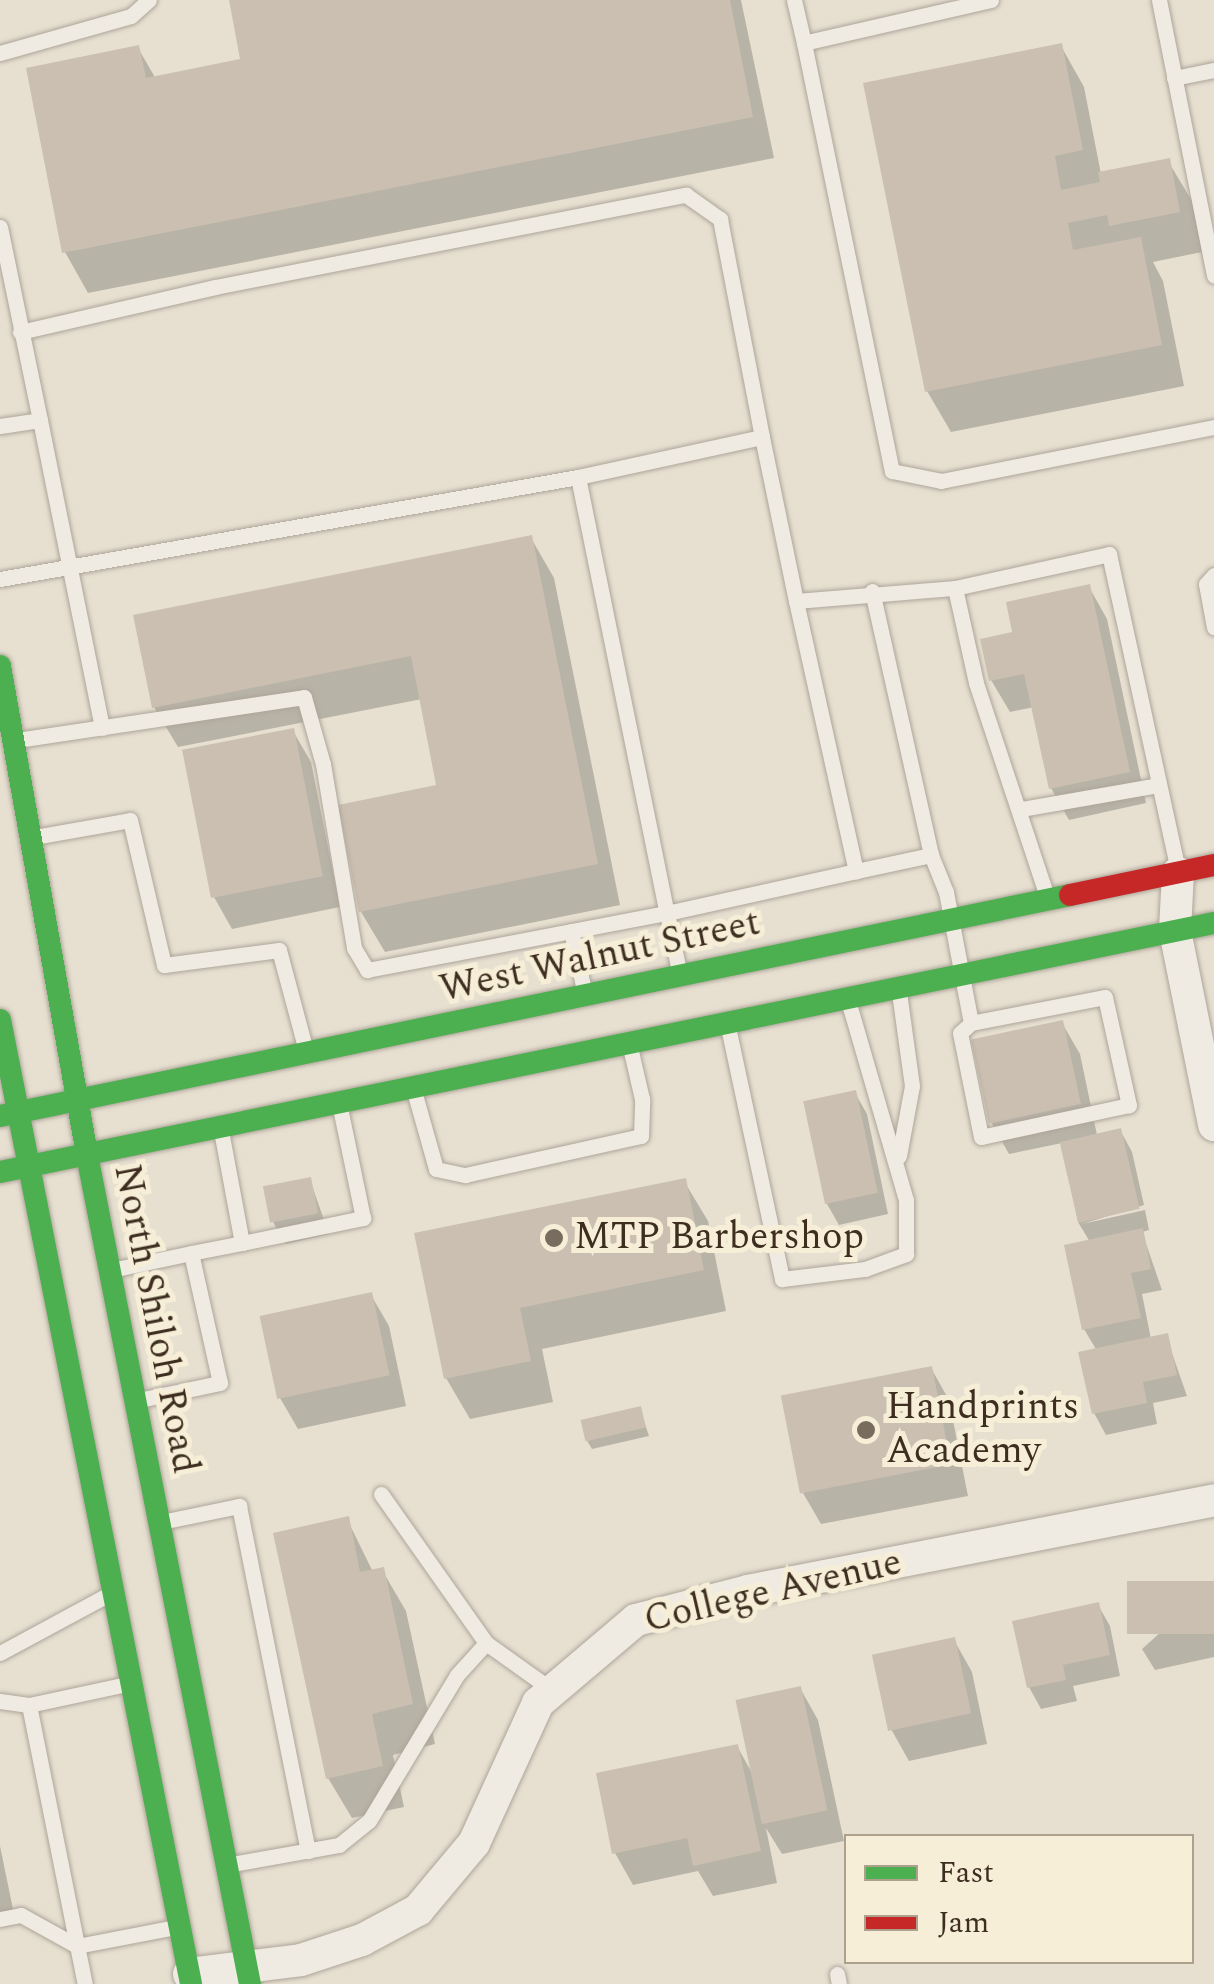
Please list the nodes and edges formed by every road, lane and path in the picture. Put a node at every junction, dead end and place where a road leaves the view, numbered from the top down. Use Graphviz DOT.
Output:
graph roads {
  1 [pos="149,0"];
  2 [pos="794,0"];
  3 [pos="991,0"];
  4 [pos="1159,0"];
  5 [pos="804,43"];
  6 [pos="0,53"];
  7 [pos="1214,70"];
  8 [pos="1174,78"];
  9 [pos="1206,196"];
  10 [pos="0,226"];
  11 [pos="1214,276"];
  12 [pos="20,332"];
  13 [pos="40,420"];
  14 [pos="0,426"];
  15 [pos="1214,427"];
  16 [pos="762,437"];
  17 [pos="578,477"];
  18 [pos="72,566"];
  19 [pos="1214,575"];
  20 [pos="0,579"];
  21 [pos="955,588"];
  22 [pos="872,591"];
  23 [pos="796,601"];
  24 [pos="1214,627"];
  25 [pos="0,666"];
  26 [pos="102,728"];
  27 [pos="13,741"];
  28 [pos="1159,785"];
  29 [pos="1021,809"];
  30 [pos="30,838"];
  31 [pos="931,855"];
  32 [pos="1214,865"];
  33 [pos="856,871"];
  34 [pos="1178,873"];
  35 [pos="1048,900"];
  36 [pos="667,913"];
  37 [pos="952,918"];
  38 [pos="1214,923"];
  39 [pos="571,930"];
  40 [pos="1175,931"];
  41 [pos="961,973"];
  42 [pos="680,977"];
  43 [pos="899,986"];
  44 [pos="585,996"];
  45 [pos="846,996"];
  46 [pos="0,1020"];
  47 [pos="727,1021"];
  48 [pos="971,1023"];
  49 [pos="629,1042"];
  50 [pos="306,1053"];
  51 [pos="1207,1058"];
  52 [pos="412,1087"];
  53 [pos="77,1101"];
  54 [pos="339,1102"];
  55 [pos="10,1114"];
  56 [pos="1214,1126"];
  57 [pos="220,1127"];
  58 [pos="86,1155"];
  59 [pos="897,1165"];
  60 [pos="30,1166"];
  61 [pos="0,1172"];
  62 [pos="242,1243"];
  63 [pos="192,1254"];
  64 [pos="110,1271"];
  65 [pos="135,1401"];
  66 [pos="381,1494"];
  67 [pos="1214,1500"];
  68 [pos="160,1522"];
  69 [pos="113,1592"];
  70 [pos="486,1643"];
  71 [pos="0,1653"];
  72 [pos="131,1683"];
  73 [pos="552,1690"];
  74 [pos="0,1700"];
  75 [pos="29,1705"];
  76 [pos="308,1850"];
  77 [pos="227,1864"];
  78 [pos="0,1919"];
  79 [pos="179,1926"];
  80 [pos="78,1946"];
  81 [pos="249,1976"];
  82 [pos="190,1979"];
  83 [pos="85,1984"];
  1 -- 6 [label="lane"];
  2 -- 5 [label="lane"];
  3 -- 5 [label="lane"];
  4 -- 8 [label="lane"];
  5 -- 15 [label="lane"];
  7 -- 8 [label="lane"];
  8 -- 9 [label="lane"];
  9 -- 11 [label="lane"];
  10 -- 12 [label="lane"];
  12 -- 13 [label="lane"];
  12 -- 16 [label="lane"];
  13 -- 14 [label="lane"];
  13 -- 18 [label="lane"];
  16 -- 17 [label="lane"];
  16 -- 23 [label="lane"];
  17 -- 18 [label="lane"];
  17 -- 36 [label="lane"];
  18 -- 20 [label="lane"];
  18 -- 26 [label="lane"];
  19 -- 24 [label="lane"];
  21 -- 22 [label="lane"];
  21 -- 28 [label="lane"];
  21 -- 29 [label="lane"];
  22 -- 23 [label="lane"];
  22 -- 31 [label="lane"];
  23 -- 33 [label="lane"];
  25 -- 27 [label="main road, North Shiloh Road"];
  26 -- 27 [label="lane"];
  26 -- 39 [label="lane"];
  27 -- 30 [label="main road, North Shiloh Road"];
  28 -- 29 [label="lane"];
  28 -- 34 [label="lane"];
  29 -- 35 [label="lane"];
  30 -- 50 [label="lane"];
  30 -- 53 [label="main road, North Shiloh Road"];
  31 -- 33 [label="lane"];
  31 -- 37 [label="lane"];
  32 -- 34 [label="main road, West Walnut Street"];
  33 -- 36 [label="lane"];
  34 -- 35 [label="main road, West Walnut Street"];
  34 -- 40 [label="street"];
  35 -- 37 [label="main road, West Walnut Street"];
  36 -- 39 [label="lane"];
  36 -- 42 [label="lane"];
  37 -- 41 [label="lane"];
  37 -- 42 [label="main road, West Walnut Street"];
  38 -- 40 [label="main road"];
  39 -- 44 [label="lane"];
  40 -- 41 [label="main road"];
  40 -- 51 [label="street"];
  41 -- 43 [label="main road"];
  41 -- 48 [label="lane"];
  42 -- 44 [label="main road, West Walnut Street"];
  43 -- 45 [label="main road"];
  43 -- 59 [label="lane"];
  44 -- 50 [label="main road, West Walnut Street"];
  45 -- 47 [label="main road"];
  45 -- 59 [label="lane"];
  46 -- 55 [label="main road"];
  47 -- 49 [label="main road"];
  47 -- 59 [label="lane"];
  48 -- 48 [label="lane"];
  49 -- 52 [label="main road"];
  49 -- 52 [label="lane"];
  50 -- 53 [label="main road, West Walnut Street"];
  51 -- 56 [label="street"];
  52 -- 54 [label="main road"];
  53 -- 55 [label="main road, West Walnut Street"];
  53 -- 58 [label="main road, North Shiloh Road"];
  54 -- 57 [label="main road"];
  54 -- 62 [label="lane"];
  55 -- 60 [label="main road"];
  57 -- 58 [label="main road"];
  57 -- 62 [label="lane"];
  58 -- 60 [label="main road"];
  58 -- 64 [label="main road, North Shiloh Road"];
  60 -- 61 [label="main road"];
  60 -- 69 [label="main road"];
  62 -- 63 [label="lane"];
  63 -- 64 [label="lane"];
  63 -- 65 [label="lane"];
  64 -- 65 [label="main road, North Shiloh Road"];
  65 -- 68 [label="main road, North Shiloh Road"];
  66 -- 70 [label="lane"];
  67 -- 73 [label="street, College Avenue"];
  68 -- 76 [label="lane"];
  68 -- 77 [label="main road, North Shiloh Road"];
  69 -- 71 [label="lane"];
  69 -- 72 [label="main road"];
  70 -- 73 [label="lane"];
  70 -- 76 [label="lane"];
  72 -- 75 [label="lane"];
  72 -- 79 [label="main road"];
  73 -- 81 [label="street, College Avenue"];
  74 -- 75 [label="lane"];
  75 -- 80 [label="lane"];
  76 -- 77 [label="lane"];
  77 -- 81 [label="main road, North Shiloh Road"];
  78 -- 80 [label="lane"];
  79 -- 80 [label="lane"];
  79 -- 82 [label="main road"];
  80 -- 83 [label="lane"];
  81 -- 82 [label="street, College Avenue"];
}
